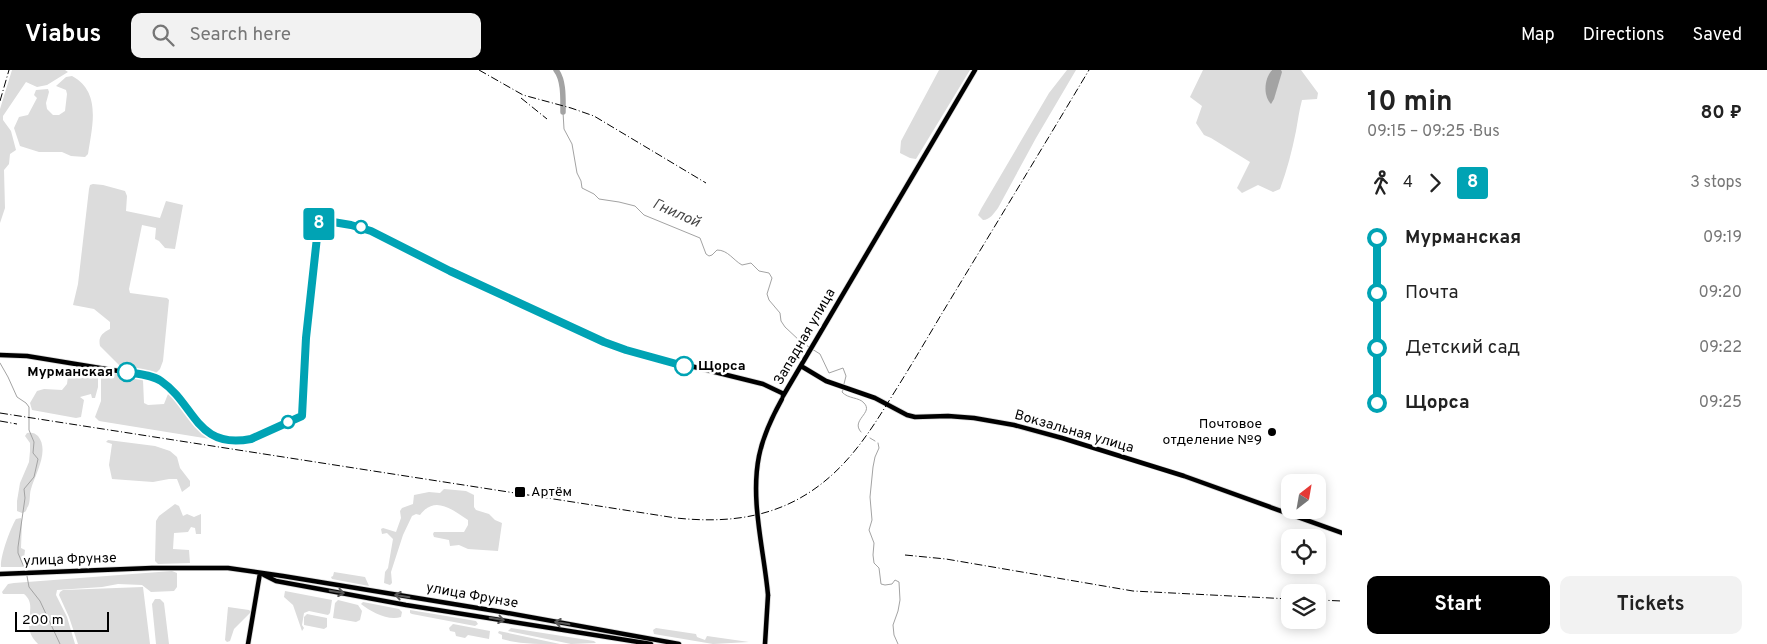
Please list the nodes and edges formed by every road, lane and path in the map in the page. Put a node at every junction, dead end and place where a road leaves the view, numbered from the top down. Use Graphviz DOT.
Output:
graph roads {
  1 [pos="975,70"];
  2 [pos="0,355"];
  3 [pos="801,366"];
  4 [pos="783,396"];
  5 [pos="1342,533"];
  6 [pos="260,573"];
  7 [pos="0,574"];
  8 [pos="248,644"];
  9 [pos="650,644"];
  10 [pos="679,644"];
  11 [pos="765,644"];
  1 -- 3 [label="main road, Западная улица"];
  2 -- 4 [label="main road"];
  3 -- 4 [label="main road, Западная улица"];
  3 -- 5 [label="main road, Вокзальная улица"];
  4 -- 11 [label="main road, Западная улица, bridge"];
  6 -- 7 [label="main road, улица Фрунзе"];
  6 -- 8 [label="main road"];
  6 -- 9 [label="main road, улица Фрунзе, one-way"];
  10 -- 6 [label="main road, улица Фрунзе, one-way"];
}
